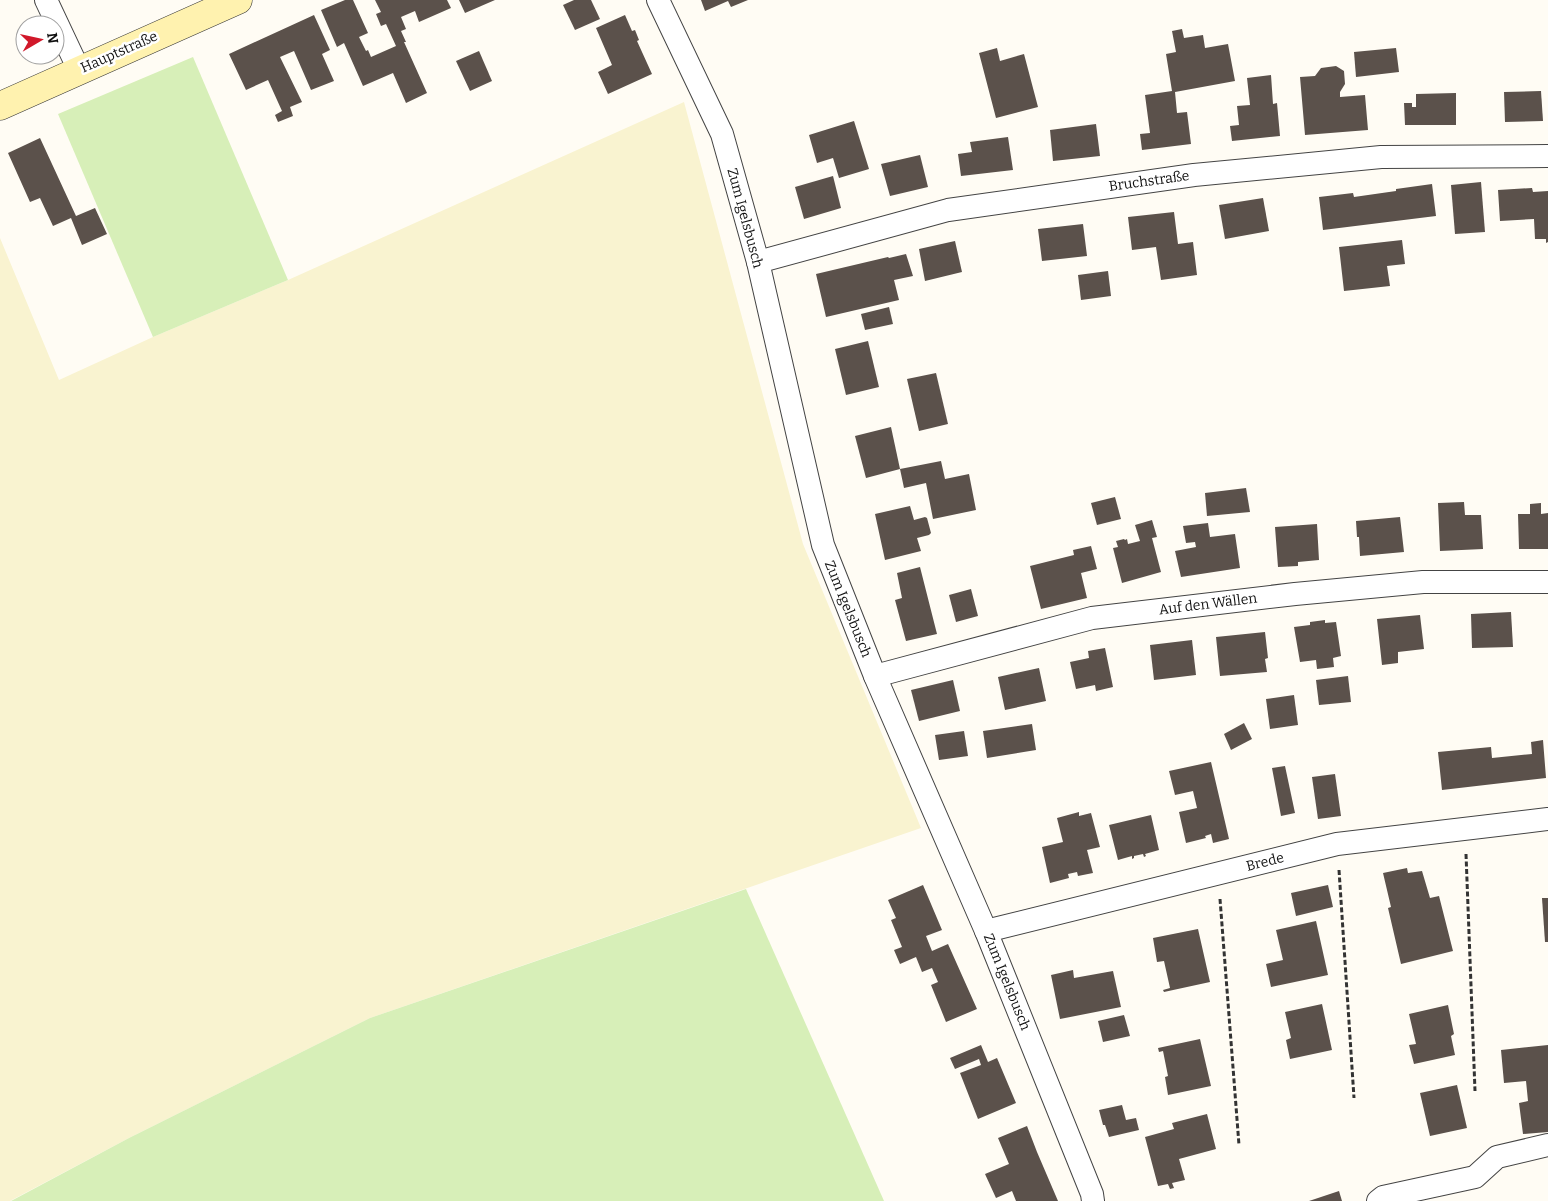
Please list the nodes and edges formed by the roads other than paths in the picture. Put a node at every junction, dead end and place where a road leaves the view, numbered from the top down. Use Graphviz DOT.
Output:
graph roads {
  1 [pos="46,0"];
  2 [pos="238,0"];
  3 [pos="658,0"];
  4 [pos="79,70"];
  5 [pos="0,106"];
  6 [pos="1548,156"];
  7 [pos="758,262"];
  8 [pos="1548,582"];
  9 [pos="875,676"];
  10 [pos="1548,819"];
  11 [pos="986,931"];
  12 [pos="1548,1145"];
  13 [pos="1093,1201"];
  14 [pos="1378,1201"];
  1 -- 4 [label="street"];
  2 -- 4 [label="street, Hauptstraße"];
  3 -- 7 [label="street, Zum Igelsbusch"];
  4 -- 5 [label="street, Hauptstraße"];
  6 -- 7 [label="street, Bruchstraße"];
  7 -- 9 [label="street, Zum Igelsbusch"];
  8 -- 9 [label="street, Auf den Wällen"];
  9 -- 11 [label="street, Zum Igelsbusch"];
  10 -- 11 [label="street, Brede"];
  11 -- 13 [label="street, Zum Igelsbusch"];
  12 -- 14 [label="street"];
}
